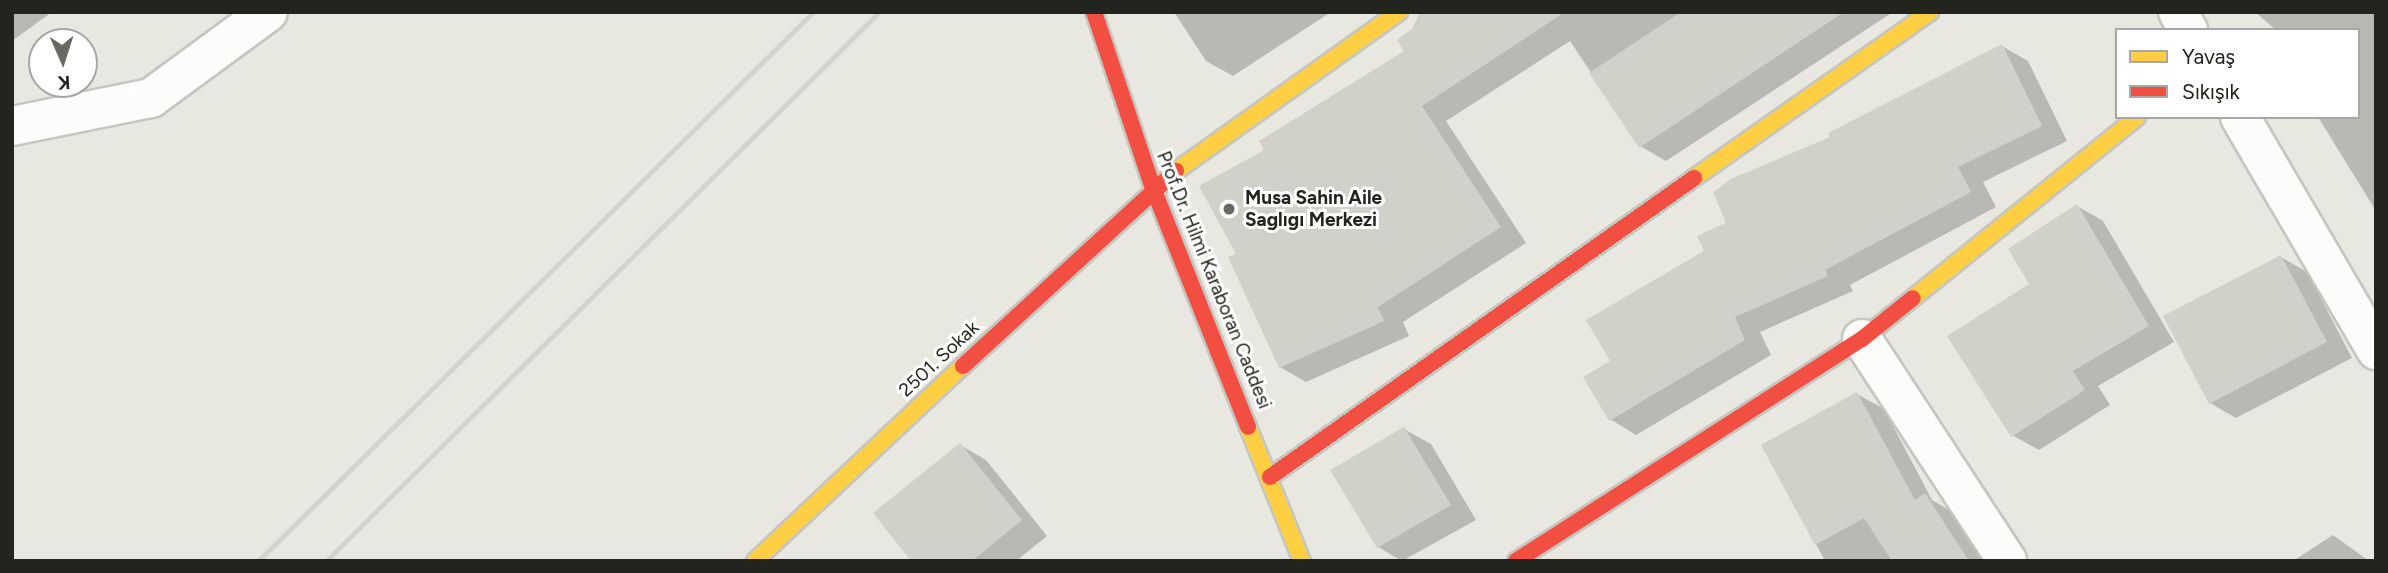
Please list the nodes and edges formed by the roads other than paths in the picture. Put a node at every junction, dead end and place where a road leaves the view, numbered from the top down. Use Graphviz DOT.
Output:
graph roads {
  1 [pos="268,12"];
  2 [pos="1094,12"];
  3 [pos="1399,12"];
  4 [pos="1930,12"];
  5 [pos="2178,12"];
  6 [pos="2188,28"];
  7 [pos="2135,119"];
  8 [pos="2241,119"];
  9 [pos="12,126"];
  10 [pos="1153,188"];
  11 [pos="1862,339"];
  12 [pos="2376,350"];
  13 [pos="1269,477"];
  14 [pos="755,561"];
  15 [pos="1302,561"];
  16 [pos="1516,561"];
  17 [pos="2007,561"];
  1 -- 9 [label="street"];
  2 -- 10 [label="street, Prof.Dr. Hilmi Karaboran Caddesi"];
  3 -- 10 [label="street, 2501. Sokak"];
  4 -- 13 [label="street"];
  5 -- 6 [label="street"];
  7 -- 11 [label="street"];
  8 -- 12 [label="street"];
  10 -- 13 [label="street, Prof.Dr. Hilmi Karaboran Caddesi"];
  10 -- 14 [label="street, 2501. Sokak"];
  11 -- 16 [label="street"];
  11 -- 17 [label="street"];
  13 -- 15 [label="street, Prof.Dr. Hilmi Karaboran Caddesi"];
}
